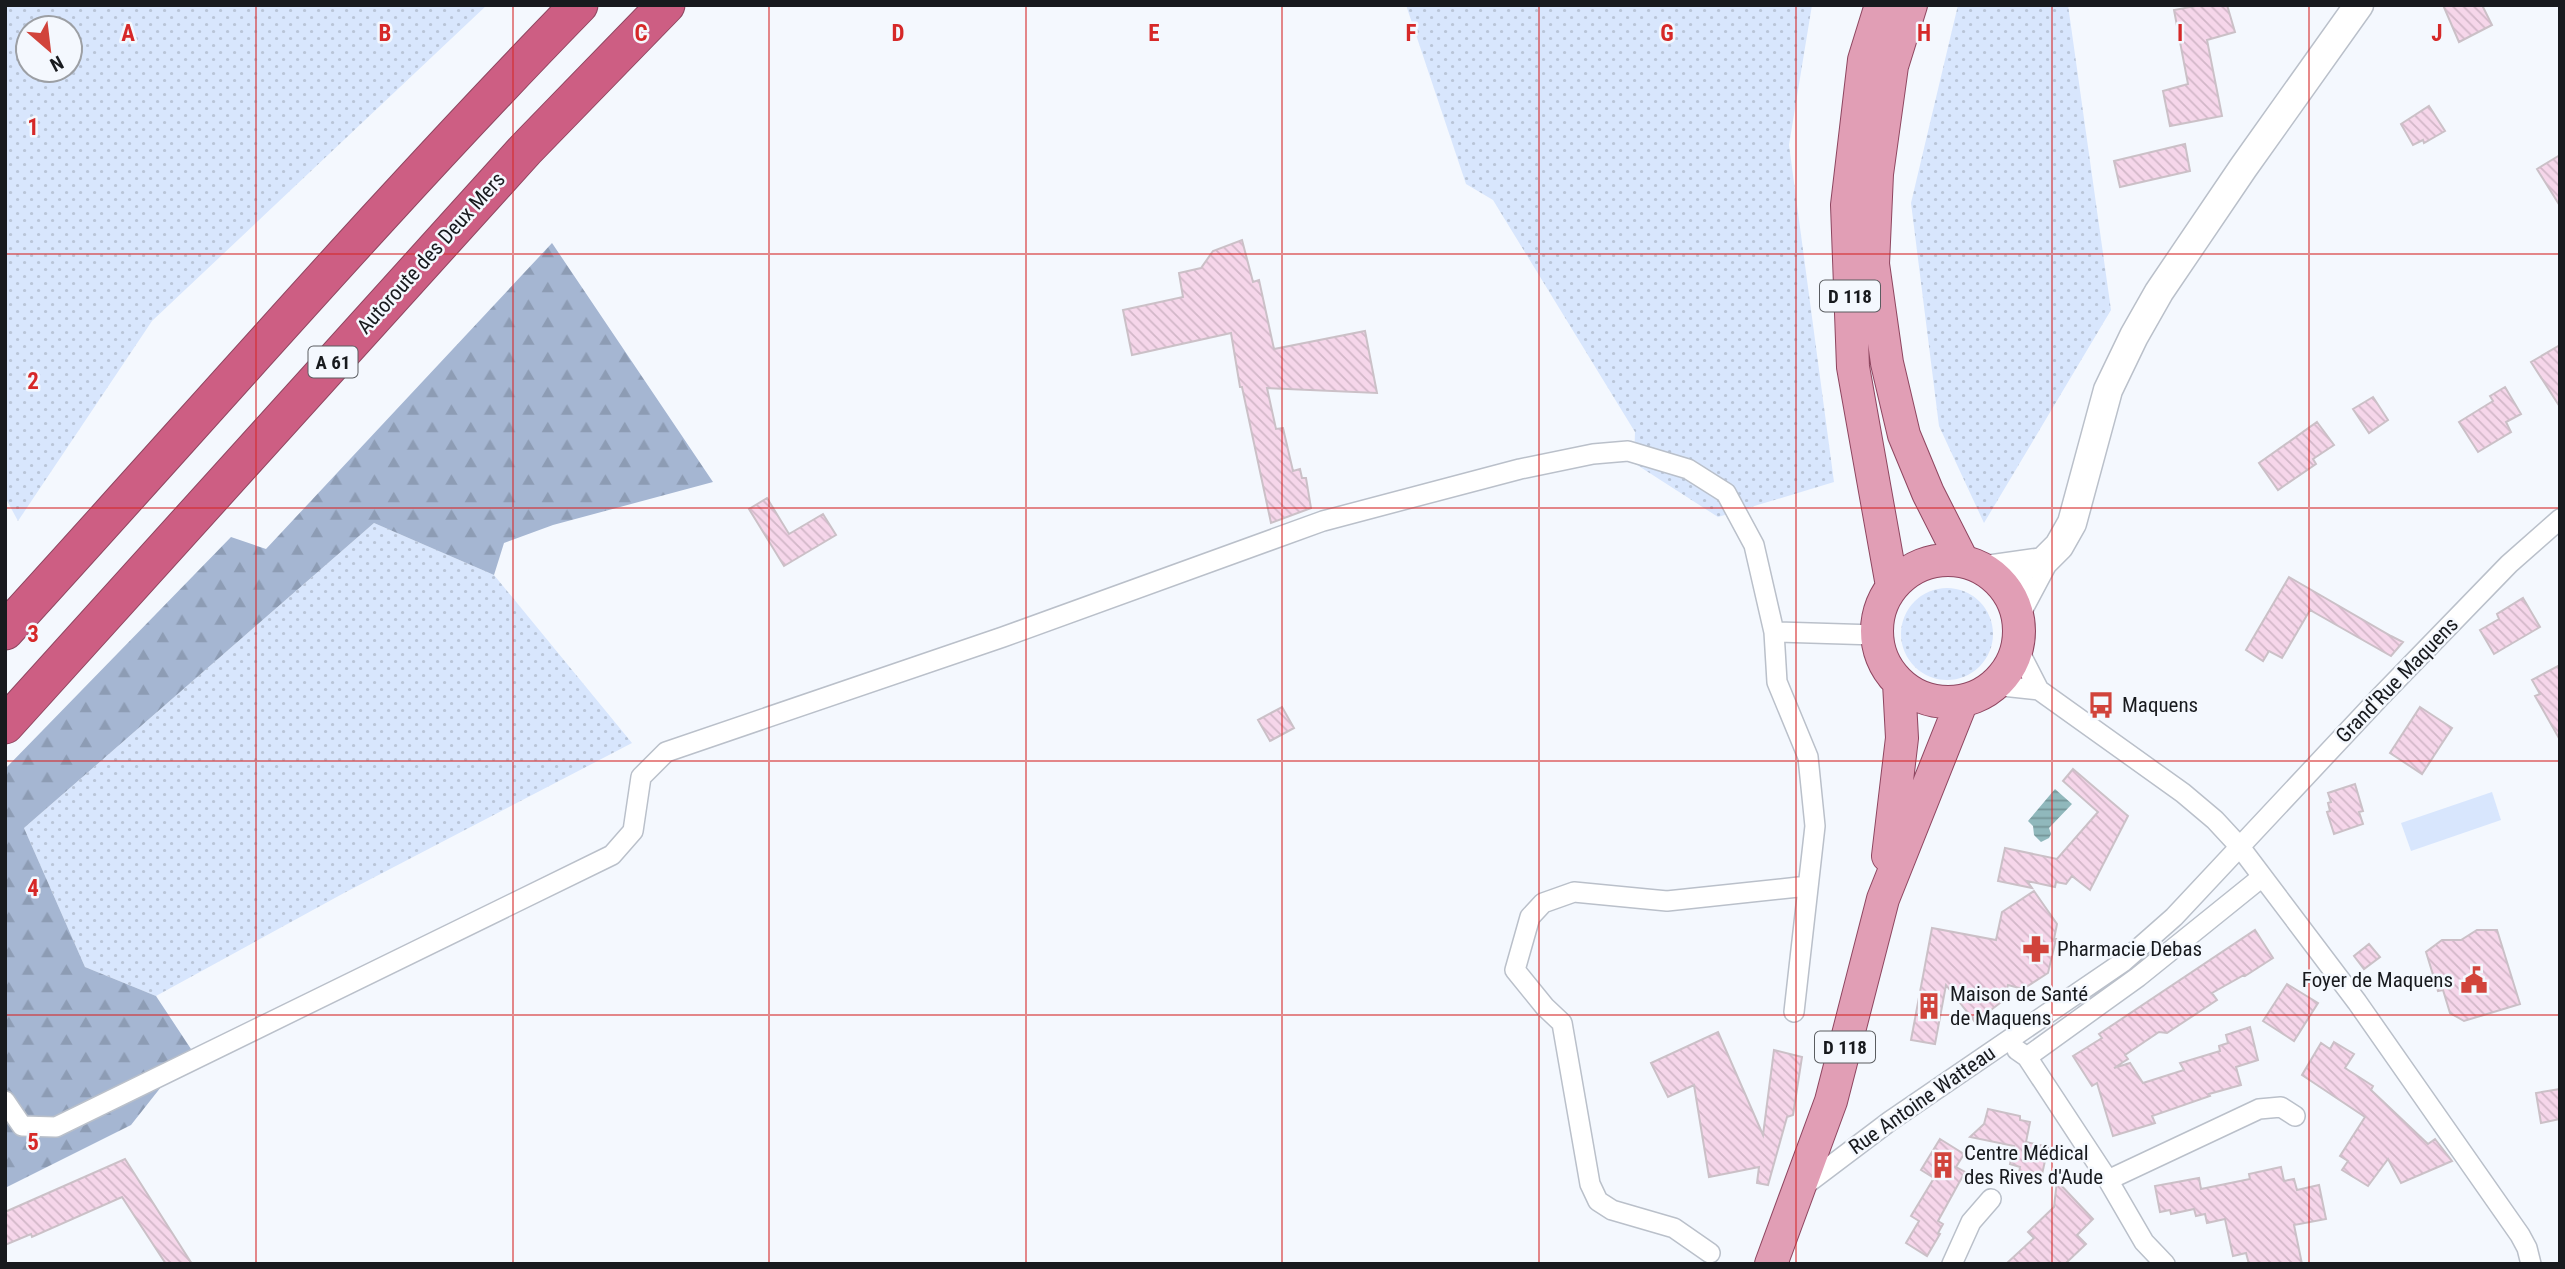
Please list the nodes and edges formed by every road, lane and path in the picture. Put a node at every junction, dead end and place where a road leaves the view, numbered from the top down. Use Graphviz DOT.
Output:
graph roads {
  1 [pos="579,5"];
  2 [pos="666,5"];
  3 [pos="1881,5"];
  4 [pos="1912,5"];
  5 [pos="2359,5"];
  6 [pos="2560,519"];
  7 [pos="2043,562"];
  8 [pos="1973,565"];
  9 [pos="1892,586"];
  10 [pos="2017,611"];
  11 [pos="5,631"];
  12 [pos="1774,632"];
  13 [pos="1876,635"];
  14 [pos="2017,648"];
  15 [pos="1899,683"];
  16 [pos="1993,685"];
  17 [pos="2039,690"];
  18 [pos="1962,701"];
  19 [pos="5,725"];
  20 [pos="2240,847"];
  21 [pos="2262,877"];
  22 [pos="1808,886"];
  23 [pos="1883,899"];
  24 [pos="1794,1012"];
  25 [pos="2005,1041"];
  26 [pos="2027,1057"];
  27 [pos="5,1101"];
  28 [pos="2295,1116"];
  29 [pos="2108,1180"];
  30 [pos="1797,1192"];
  31 [pos="1991,1199"];
  32 [pos="1710,1253"];
  33 [pos="1771,1264"];
  34 [pos="1952,1264"];
  35 [pos="2165,1264"];
  36 [pos="2531,1264"];
  1 -- 11 [label="highway"];
  2 -- 19 [label="highway, Autoroute des Deux Mers / A 61"];
  3 -- 9 [label="main road, D 118"];
  4 -- 8 [label="main road, D 118"];
  5 -- 7 [label="main road"];
  6 -- 20 [label="street, Grand'Rue Maquens"];
  7 -- 8 [label="main road"];
  7 -- 10 [label="main road"];
  8 -- 9 [label="main road"];
  8 -- 10 [label="main road"];
  9 -- 13 [label="main road"];
  10 -- 14 [label="main road"];
  12 -- 13 [label="street"];
  12 -- 22 [label="street"];
  12 -- 27 [label="street"];
  13 -- 15 [label="main road"];
  14 -- 16 [label="main road"];
  14 -- 17 [label="street"];
  15 -- 18 [label="main road"];
  15 -- 23 [label="main road, D 118"];
  16 -- 17 [label="street"];
  16 -- 18 [label="main road"];
  17 -- 20 [label="street"];
  18 -- 23 [label="main road, D 118"];
  20 -- 21 [label="street"];
  20 -- 25 [label="street, Rue Antoine Watteau"];
  21 -- 26 [label="street, Rue Antoine Watteau"];
  21 -- 36 [label="street"];
  22 -- 24 [label="street"];
  22 -- 32 [label="street"];
  23 -- 30 [label="main road, D 118"];
  25 -- 26 [label="street"];
  25 -- 30 [label="street, Rue Antoine Watteau"];
  26 -- 29 [label="street"];
  28 -- 29 [label="street"];
  29 -- 35 [label="street"];
  30 -- 33 [label="main road, D 118"];
  31 -- 34 [label="street"];
}
